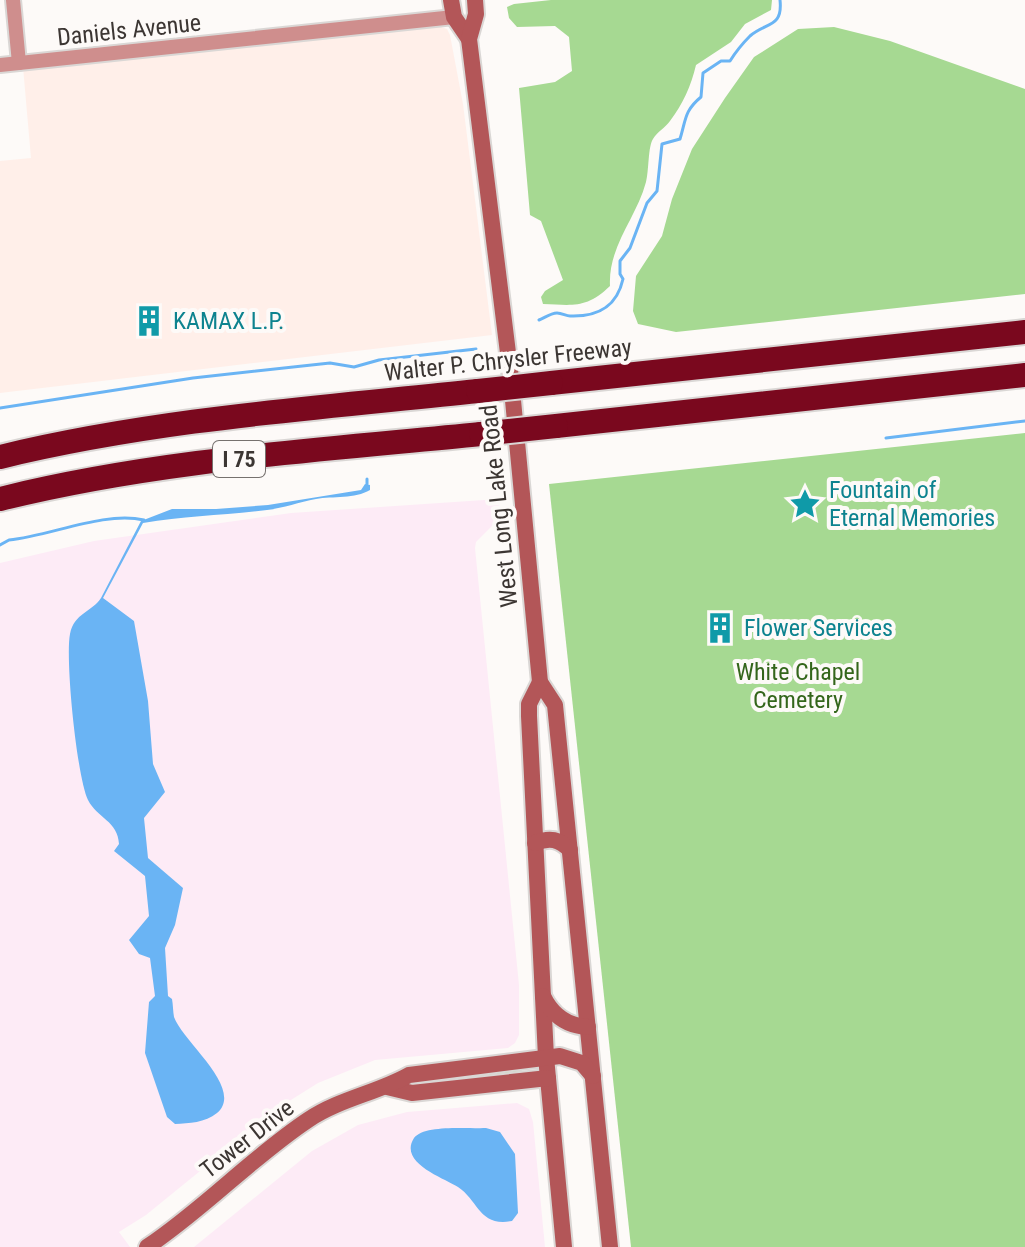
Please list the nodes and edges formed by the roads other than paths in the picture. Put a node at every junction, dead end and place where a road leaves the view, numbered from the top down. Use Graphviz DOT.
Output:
graph roads {
  1 [pos="13,0"];
  2 [pos="475,0"];
  3 [pos="453,8"];
  4 [pos="469,39"];
  5 [pos="19,63"];
  6 [pos="0,65"];
  7 [pos="1025,332"];
  8 [pos="1025,375"];
  9 [pos="0,457"];
  10 [pos="0,499"];
  11 [pos="540,682"];
  12 [pos="535,843"];
  13 [pos="570,850"];
  14 [pos="542,994"];
  15 [pos="588,1027"];
  16 [pos="546,1057"];
  17 [pos="593,1076"];
  18 [pos="548,1078"];
  19 [pos="387,1087"];
  20 [pos="147,1247"];
  21 [pos="564,1247"];
  22 [pos="610,1247"];
  1 -- 5 [label="street"];
  2 -- 4 [label="main road, West Long Lake Road"];
  3 -- 4 [label="main road, West Long Lake Road"];
  3 -- 5 [label="street, Daniels Avenue"];
  4 -- 11 [label="main road, West Long Lake Road"];
  5 -- 6 [label="street, Daniels Avenue"];
  7 -- 9 [label="highway, Walter P. Chrysler Freeway / I 75, bridge"];
  8 -- 10 [label="highway, I 75, bridge"];
  11 -- 12 [label="main road, West Long Lake Road"];
  11 -- 13 [label="main road, West Long Lake Road"];
  12 -- 13 [label="main road"];
  12 -- 14 [label="main road, West Long Lake Road"];
  13 -- 15 [label="main road, West Long Lake Road"];
  14 -- 15 [label="main road"];
  14 -- 16 [label="main road, West Long Lake Road"];
  15 -- 17 [label="main road, West Long Lake Road"];
  16 -- 17 [label="main road"];
  16 -- 18 [label="main road, West Long Lake Road"];
  16 -- 19 [label="main road, Tower Drive"];
  17 -- 22 [label="main road, West Long Lake Road"];
  18 -- 19 [label="main road, Tower Drive"];
  18 -- 21 [label="main road, West Long Lake Road"];
  19 -- 20 [label="main road, Tower Drive"];
}
